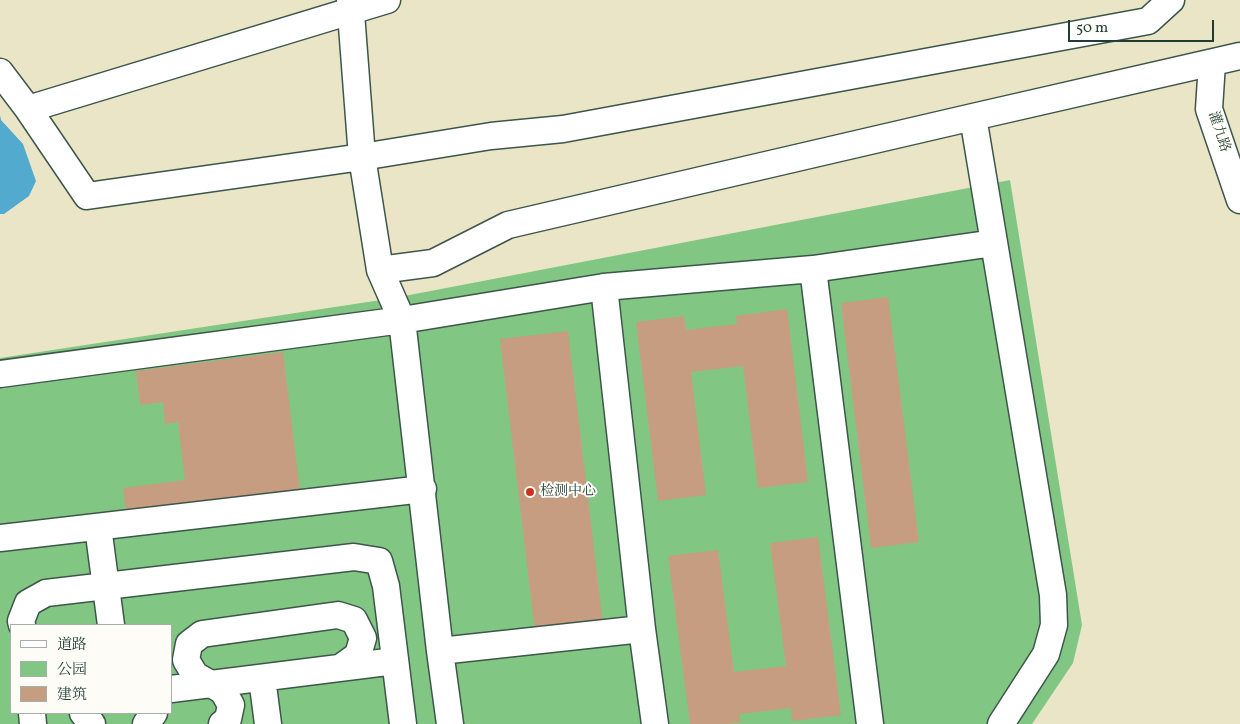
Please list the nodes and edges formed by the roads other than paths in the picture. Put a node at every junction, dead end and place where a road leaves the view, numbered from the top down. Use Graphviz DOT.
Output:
graph roads {
  1 [pos="387,0"];
  2 [pos="1171,0"];
  3 [pos="351,5"];
  4 [pos="1240,56"];
  5 [pos="1212,63"];
  6 [pos="0,72"];
  7 [pos="28,109"];
  8 [pos="973,117"];
  9 [pos="362,157"];
  10 [pos="1240,200"];
  11 [pos="994,243"];
  12 [pos="812,269"];
  13 [pos="380,270"];
  14 [pos="604,287"];
  15 [pos="402,320"];
  16 [pos="0,374"];
  17 [pos="423,490"];
  18 [pos="98,527"];
  19 [pos="0,538"];
  20 [pos="106,586"];
  21 [pos="22,624"];
  22 [pos="111,624"];
  23 [pos="642,629"];
  24 [pos="440,651"];
  25 [pos="395,661"];
  26 [pos="340,668"];
  27 [pos="262,678"];
  28 [pos="210,684"];
  29 [pos="172,689"];
  30 [pos="84,714"];
  31 [pos="92,724"];
  32 [pos="222,724"];
  33 [pos="268,724"];
  34 [pos="403,724"];
  35 [pos="450,724"];
  36 [pos="655,724"];
  37 [pos="870,724"];
  38 [pos="1001,724"];
  1 -- 3 [label="street"];
  2 -- 9 [label="street"];
  3 -- 7 [label="street"];
  3 -- 9 [label="street"];
  4 -- 5 [label="street"];
  5 -- 8 [label="street"];
  5 -- 10 [label="street, 灌九路"];
  6 -- 7 [label="street"];
  7 -- 9 [label="street"];
  8 -- 11 [label="street"];
  8 -- 13 [label="street"];
  9 -- 13 [label="street"];
  11 -- 12 [label="street"];
  11 -- 38 [label="street"];
  12 -- 14 [label="street"];
  12 -- 37 [label="street"];
  13 -- 15 [label="street"];
  14 -- 15 [label="street"];
  14 -- 23 [label="street"];
  15 -- 16 [label="street"];
  15 -- 17 [label="street"];
  17 -- 18 [label="street"];
  17 -- 24 [label="street"];
  18 -- 19 [label="street"];
  18 -- 20 [label="street"];
  20 -- 21 [label="street"];
  20 -- 22 [label="street"];
  20 -- 25 [label="street"];
  23 -- 24 [label="street"];
  23 -- 36 [label="street"];
  24 -- 35 [label="street"];
  25 -- 26 [label="street"];
  25 -- 34 [label="street"];
  26 -- 27 [label="street"];
  26 -- 28 [label="street"];
  27 -- 28 [label="street"];
  27 -- 33 [label="street"];
  28 -- 29 [label="street"];
  28 -- 32 [label="street"];
  30 -- 31 [label="street"];
}
